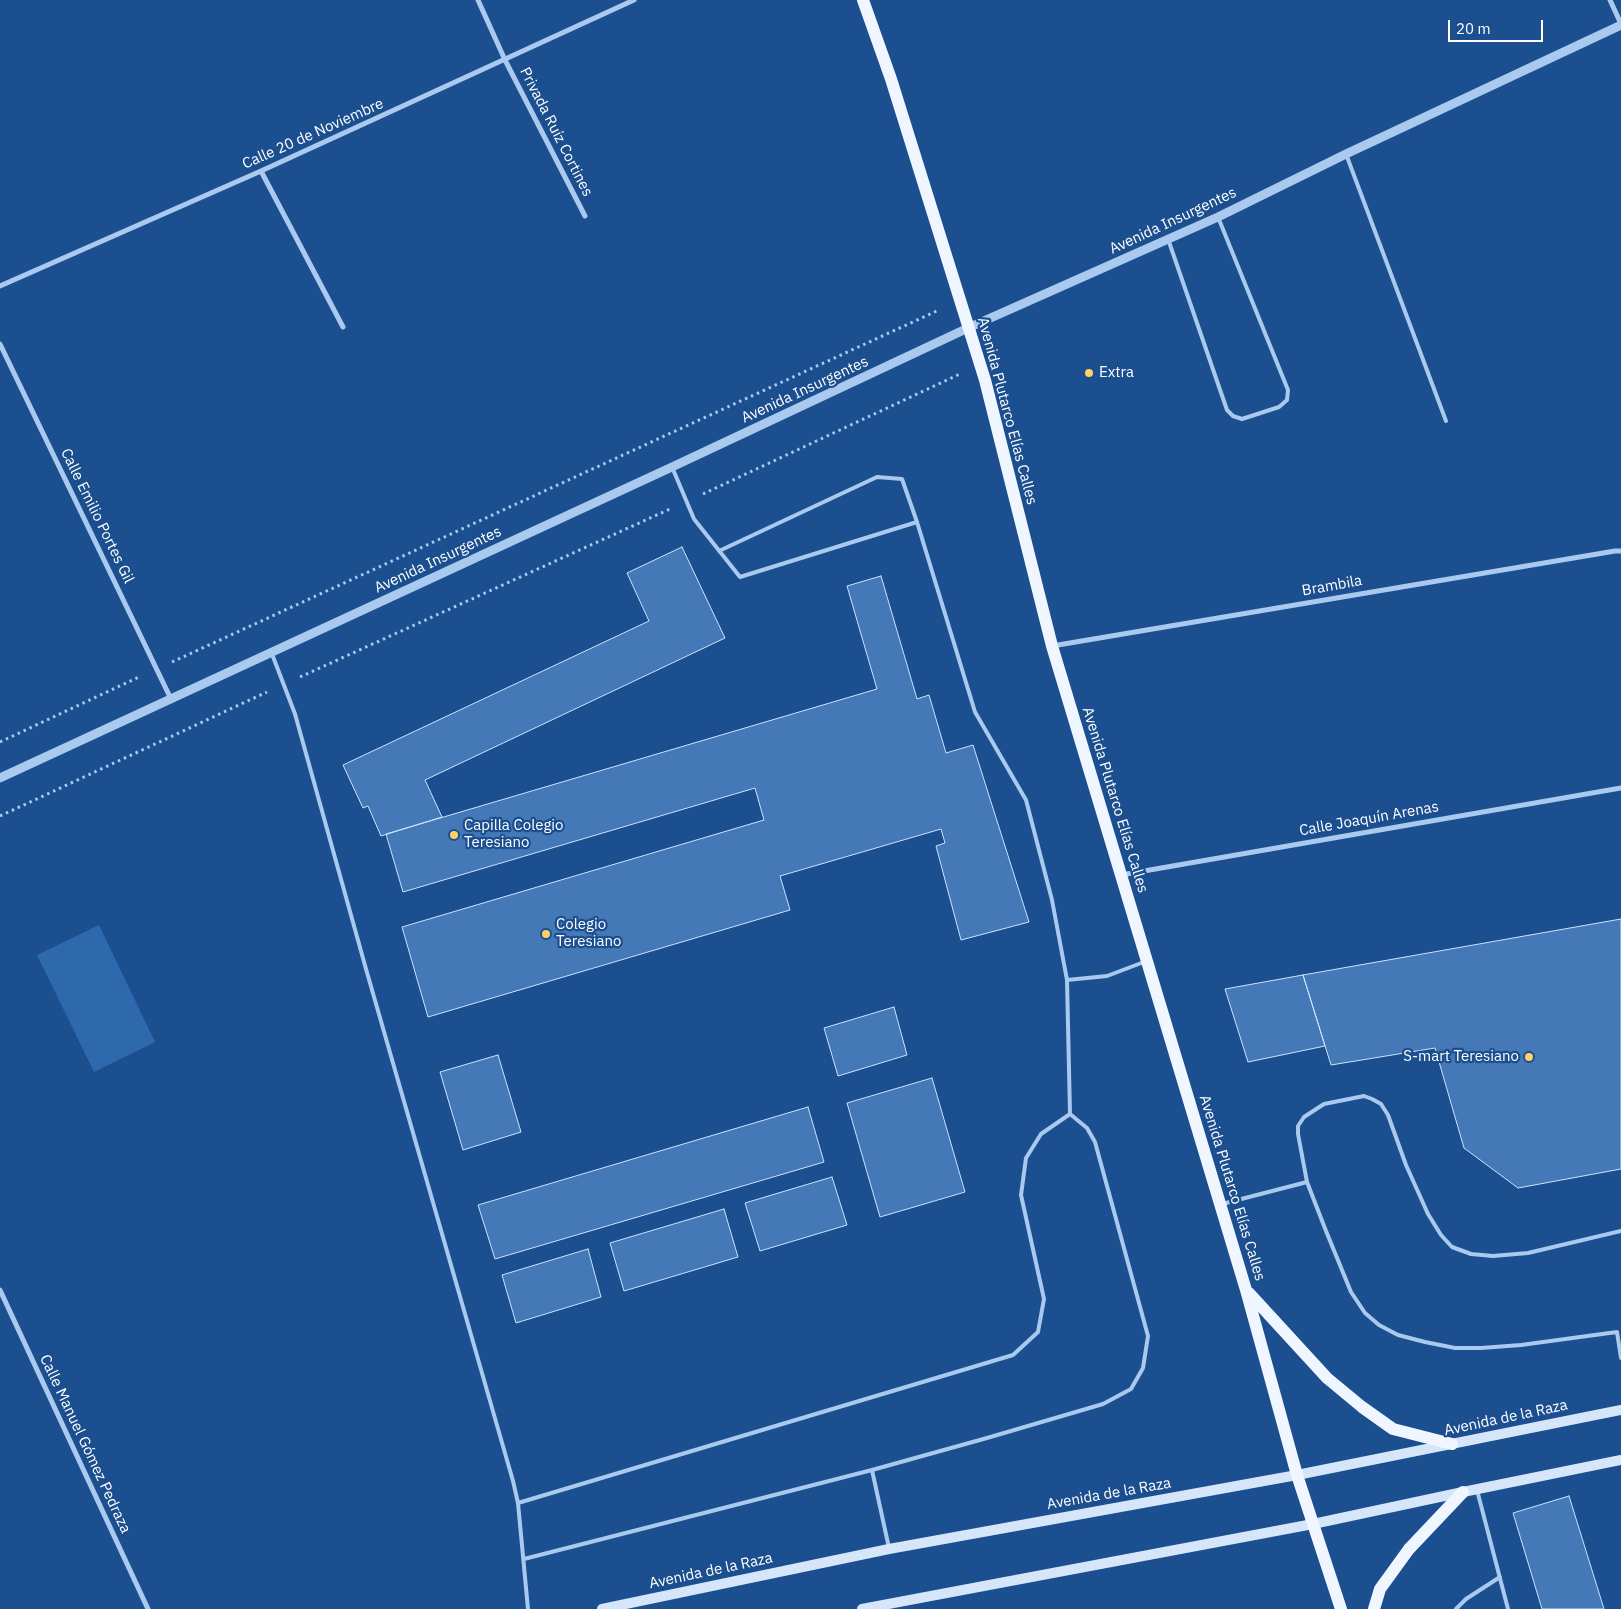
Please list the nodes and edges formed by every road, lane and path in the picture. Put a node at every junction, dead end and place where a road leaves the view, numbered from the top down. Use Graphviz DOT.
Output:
graph roads {
  1 [pos="478,0"];
  2 [pos="634,0"];
  3 [pos="863,0"];
  4 [pos="1610,0"];
  5 [pos="1621,25"];
  6 [pos="505,60"];
  7 [pos="1346,154"];
  8 [pos="261,171"];
  9 [pos="586,216"];
  10 [pos="1218,217"];
  11 [pos="1168,239"];
  12 [pos="0,286"];
  13 [pos="960,300"];
  14 [pos="343,327"];
  15 [pos="968,328"];
  16 [pos="0,344"];
  17 [pos="980,365"];
  18 [pos="1446,421"];
  19 [pos="672,467"];
  20 [pos="686,501"];
  21 [pos="917,522"];
  22 [pos="719,550"];
  23 [pos="1618,551"];
  24 [pos="1052,646"];
  25 [pos="272,652"];
  26 [pos="157,669"];
  27 [pos="285,684"];
  28 [pos="171,700"];
  29 [pos="0,742"];
  30 [pos="0,778"];
  31 [pos="1621,788"];
  32 [pos="0,816"];
  33 [pos="1121,875"];
  34 [pos="1147,962"];
  35 [pos="1068,980"];
  36 [pos="1070,1114"];
  37 [pos="1308,1182"];
  38 [pos="1220,1205"];
  39 [pos="1621,1231"];
  40 [pos="0,1290"];
  41 [pos="1246,1290"];
  42 [pos="1619,1331"];
  43 [pos="1621,1358"];
  44 [pos="1621,1410"];
  45 [pos="1452,1444"];
  46 [pos="1621,1460"];
  47 [pos="872,1470"];
  48 [pos="1297,1475"];
  49 [pos="1477,1489"];
  50 [pos="1463,1492"];
  51 [pos="518,1503"];
  52 [pos="1313,1524"];
  53 [pos="889,1549"];
  54 [pos="524,1559"];
  55 [pos="1500,1577"];
  56 [pos="148,1609"];
  57 [pos="528,1609"];
  58 [pos="602,1609"];
  59 [pos="862,1609"];
  60 [pos="1341,1609"];
  61 [pos="1374,1609"];
  62 [pos="1456,1609"];
  63 [pos="1508,1609"];
  1 -- 6 [label="street, Privada Ruíz Cortines"];
  2 -- 6 [label="street, Calle 20 de Noviembre"];
  3 -- 13 [label="main road, Avenida Plutarco Elías Calles"];
  4 -- 5 [label="street"];
  5 -- 7 [label="street, Avenida Insurgentes"];
  6 -- 8 [label="street, Calle 20 de Noviembre"];
  6 -- 9 [label="street, Privada Ruíz Cortines"];
  7 -- 10 [label="street, Avenida Insurgentes"];
  7 -- 18 [label="lane"];
  8 -- 12 [label="street, Calle 20 de Noviembre"];
  8 -- 14 [label="street"];
  10 -- 11 [label="street, Avenida Insurgentes"];
  10 -- 11 [label="lane"];
  11 -- 15 [label="street, Avenida Insurgentes"];
  13 -- 15 [label="main road, Avenida Plutarco Elías Calles"];
  13 -- 26 [label="path"];
  15 -- 17 [label="main road, Avenida Plutarco Elías Calles"];
  15 -- 19 [label="street, Avenida Insurgentes"];
  16 -- 26 [label="street, Calle Emilio Portes Gil"];
  17 -- 20 [label="path"];
  17 -- 24 [label="main road, Avenida Plutarco Elías Calles"];
  19 -- 20 [label="lane"];
  19 -- 25 [label="street, Avenida Insurgentes"];
  20 -- 22 [label="lane"];
  20 -- 27 [label="path"];
  21 -- 22 [label="lane"];
  21 -- 22 [label="lane"];
  21 -- 35 [label="lane"];
  23 -- 24 [label="street, Brambila"];
  24 -- 33 [label="main road, Avenida Plutarco Elías Calles"];
  25 -- 27 [label="lane"];
  25 -- 28 [label="street, Avenida Insurgentes"];
  26 -- 28 [label="street, Calle Emilio Portes Gil"];
  26 -- 29 [label="path"];
  27 -- 32 [label="path"];
  27 -- 51 [label="lane"];
  28 -- 30 [label="street, Avenida Insurgentes"];
  31 -- 33 [label="street, Calle Joaquín Arenas"];
  33 -- 34 [label="main road, Avenida Plutarco Elías Calles"];
  34 -- 35 [label="lane"];
  34 -- 38 [label="main road, Avenida Plutarco Elías Calles"];
  35 -- 36 [label="lane"];
  36 -- 47 [label="lane"];
  36 -- 51 [label="lane"];
  37 -- 38 [label="lane"];
  37 -- 39 [label="lane"];
  37 -- 42 [label="lane"];
  38 -- 41 [label="main road, Avenida Plutarco Elías Calles"];
  40 -- 56 [label="street, Calle Manuel Gómez Pedraza"];
  41 -- 45 [label="main road"];
  41 -- 48 [label="main road, Avenida Plutarco Elías Calles"];
  42 -- 43 [label="lane"];
  44 -- 45 [label="main road, Avenida de la Raza"];
  45 -- 48 [label="main road, Avenida de la Raza"];
  46 -- 49 [label="main road"];
  47 -- 53 [label="lane"];
  47 -- 54 [label="lane"];
  48 -- 52 [label="main road, Avenida Plutarco Elías Calles"];
  48 -- 53 [label="main road, Avenida de la Raza"];
  49 -- 50 [label="main road"];
  49 -- 55 [label="lane"];
  50 -- 52 [label="main road"];
  50 -- 61 [label="main road"];
  51 -- 54 [label="lane"];
  52 -- 59 [label="main road"];
  52 -- 60 [label="main road, Avenida Plutarco Elías Calles"];
  53 -- 58 [label="main road, Avenida de la Raza"];
  54 -- 57 [label="lane"];
  55 -- 62 [label="lane"];
  55 -- 63 [label="lane"];
}
